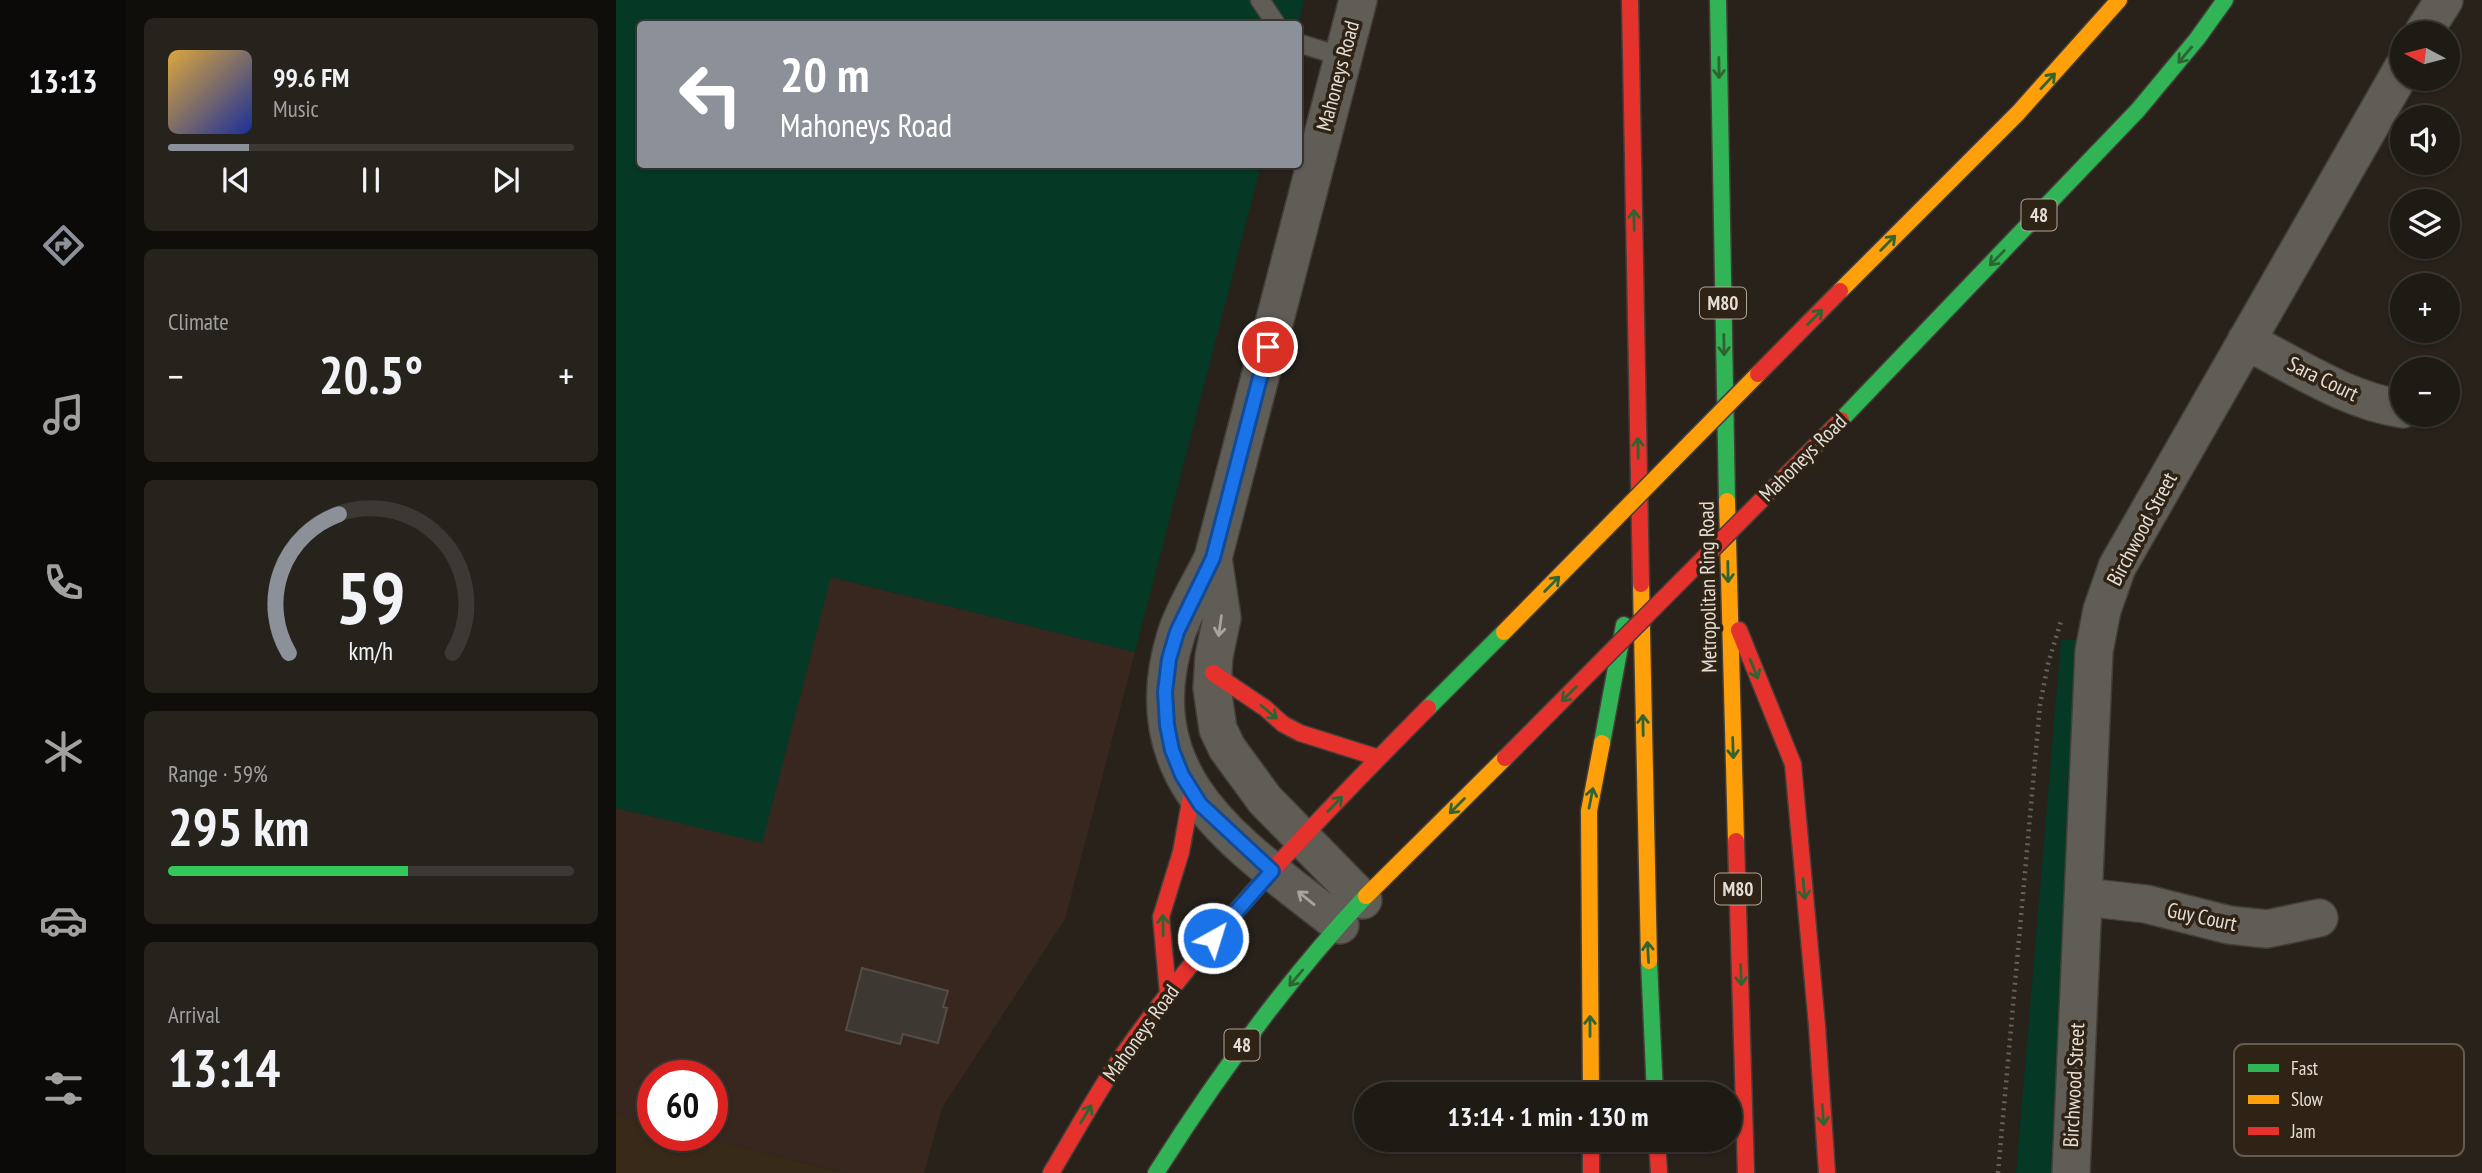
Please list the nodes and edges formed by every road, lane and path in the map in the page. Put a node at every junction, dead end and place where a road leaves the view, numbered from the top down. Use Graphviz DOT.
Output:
graph roads {
  1 [pos="1260,0"];
  2 [pos="1358,0"];
  3 [pos="1630,0"];
  4 [pos="1718,0"];
  5 [pos="2119,0"];
  6 [pos="2225,0"];
  7 [pos="2444,0"];
  8 [pos="1274,21"];
  9 [pos="2431,21"];
  10 [pos="1302,44"];
  11 [pos="1343,57"];
  12 [pos="2390,91"];
  13 [pos="2246,341"];
  14 [pos="2390,407"];
  15 [pos="1639,541"];
  16 [pos="1213,558"];
  17 [pos="1729,606"];
  18 [pos="1213,673"];
  19 [pos="1379,758"];
  20 [pos="1192,791"];
  21 [pos="1301,839"];
  22 [pos="1272,871"];
  23 [pos="2084,897"];
  24 [pos="1352,913"];
  25 [pos="2319,918"];
  26 [pos="1168,993"];
  27 [pos="1591,1082"];
  28 [pos="1654,1082"];
  29 [pos="1591,1152"];
  30 [pos="1658,1152"];
  31 [pos="1051,1173"];
  32 [pos="1156,1173"];
  33 [pos="1591,1173"];
  34 [pos="1659,1173"];
  35 [pos="1746,1173"];
  36 [pos="1827,1173"];
  37 [pos="2071,1173"];
  1 -- 8 [label="lane"];
  2 -- 11 [label="street, Mahoneys Road"];
  15 -- 3 [label="main road, one-way"];
  4 -- 17 [label="main road, Metropolitan Ring Road / M80, one-way"];
  19 -- 5 [label="main road, Mahoneys Road, one-way, bridge"];
  6 -- 24 [label="main road, Mahoneys Road / 48, one-way, bridge"];
  7 -- 9 [label="street"];
  10 -- 11 [label="lane"];
  11 -- 16 [label="street, Mahoneys Road"];
  12 -- 13 [label="street, Birchwood Street"];
  13 -- 14 [label="street, Sara Court"];
  13 -- 23 [label="street, Birchwood Street"];
  27 -- 15 [label="main road, one-way"];
  28 -- 15 [label="main road, one-way"];
  16 -- 18 [label="street, Mahoneys Road, one-way"];
  16 -- 20 [label="street, Mahoneys Road"];
  17 -- 35 [label="main road, Metropolitan Ring Road / M80, one-way"];
  17 -- 36 [label="main road, one-way"];
  18 -- 19 [label="main road, one-way"];
  18 -- 21 [label="street, Mahoneys Road"];
  21 -- 19 [label="main road, Mahoneys Road, one-way"];
  20 -- 22 [label="street, Mahoneys Road"];
  26 -- 20 [label="main road, one-way"];
  21 -- 22 [label="main road, Mahoneys Road"];
  21 -- 24 [label="street, Mahoneys Road"];
  24 -- 22 [label="street, Mahoneys Road, one-way"];
  22 -- 26 [label="main road, Mahoneys Road"];
  23 -- 25 [label="street, Guy Court"];
  23 -- 37 [label="street, Birchwood Street"];
  24 -- 32 [label="main road, Mahoneys Road / 48, one-way"];
  31 -- 26 [label="main road, Mahoneys Road, one-way"];
  29 -- 33 [label="main road"];
  30 -- 34 [label="main road"];
}
